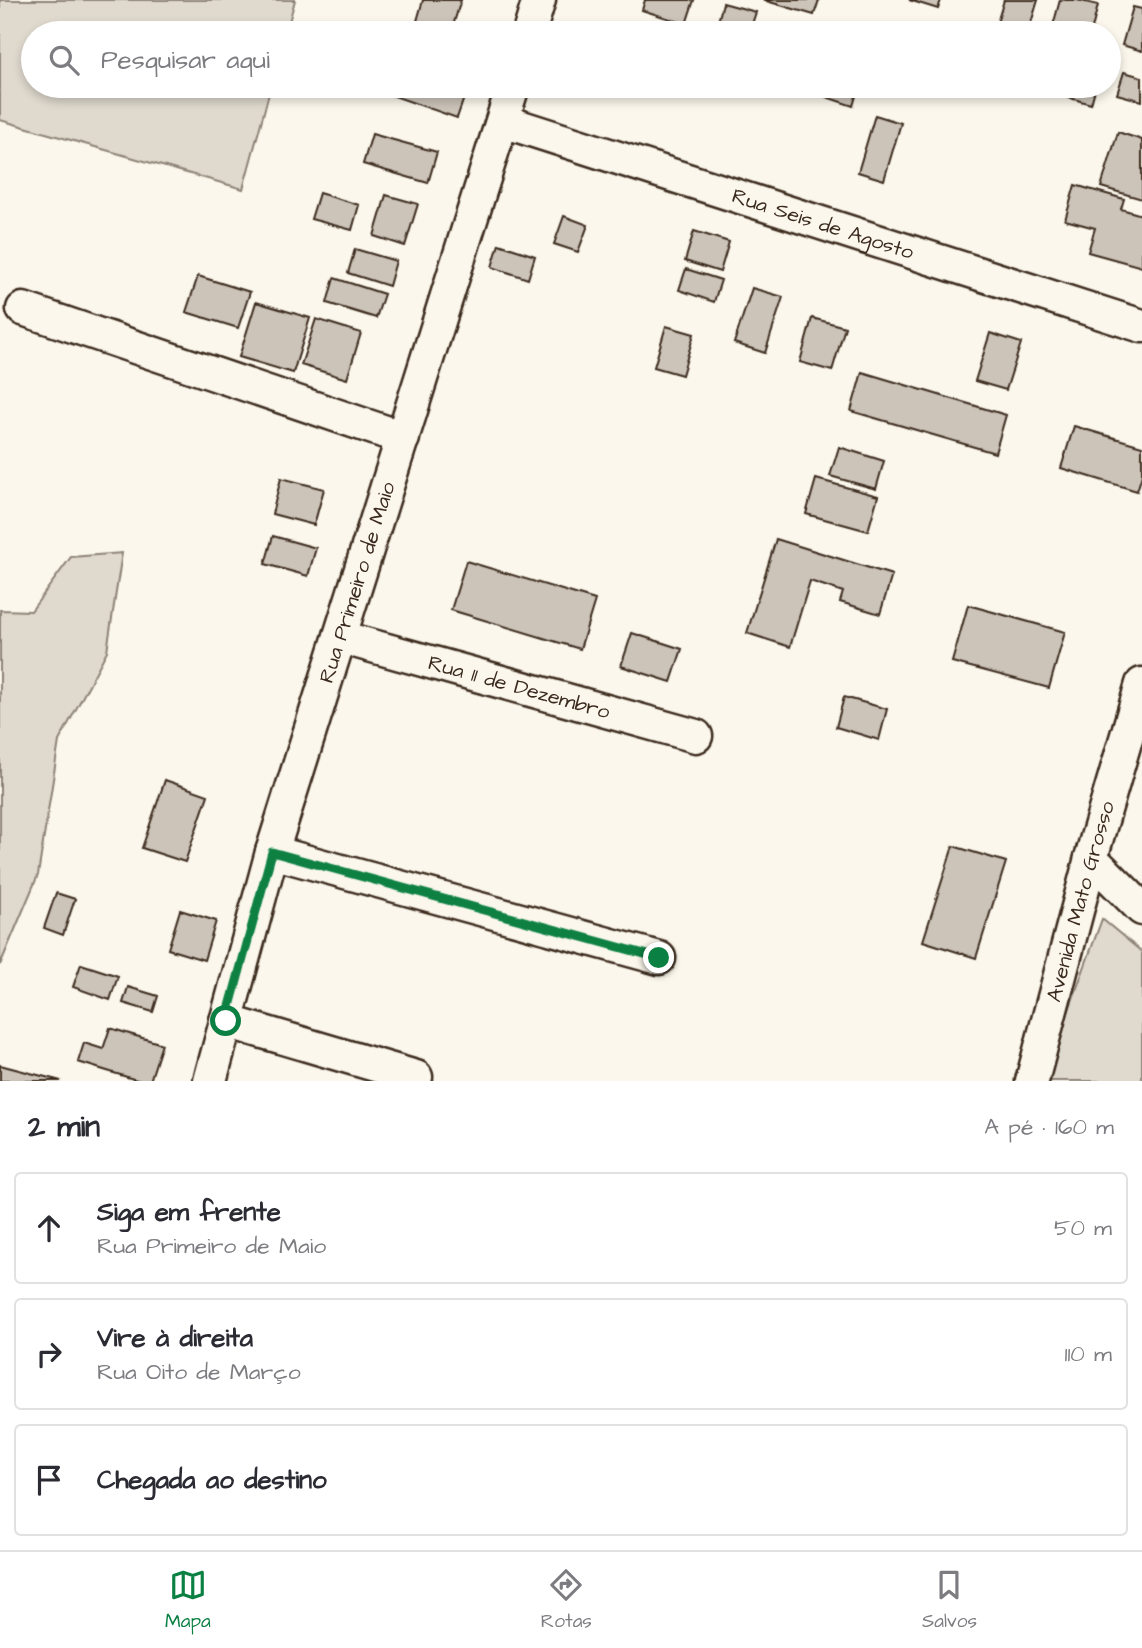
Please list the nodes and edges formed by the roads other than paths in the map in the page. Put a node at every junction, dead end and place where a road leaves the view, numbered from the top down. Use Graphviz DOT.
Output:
graph roads {
  1 [pos="538,0"];
  2 [pos="532,21"];
  3 [pos="510,98"];
  4 [pos="503,121"];
  5 [pos="23,309"];
  6 [pos="1142,326"];
  7 [pos="403,438"];
  8 [pos="340,637"];
  9 [pos="1140,695"];
  10 [pos="696,736"];
  11 [pos="272,852"];
  12 [pos="1091,858"];
  13 [pos="1142,909"];
  14 [pos="659,958"];
  15 [pos="226,1021"];
  16 [pos="416,1077"];
  17 [pos="210,1081"];
  18 [pos="1032,1081"];
  1 -- 2 [label="street"];
  3 -- 4 [label="street, Rua Primeiro de Maio"];
  4 -- 6 [label="street, Rua Seis de Agosto"];
  4 -- 7 [label="street, Rua Primeiro de Maio"];
  5 -- 7 [label="street"];
  7 -- 8 [label="street, Rua Primeiro de Maio"];
  8 -- 10 [label="street, Rua 11 de Dezembro"];
  8 -- 11 [label="street, Rua Primeiro de Maio"];
  9 -- 12 [label="street, Avenida Mato Grosso"];
  11 -- 14 [label="street"];
  11 -- 15 [label="street, Rua Primeiro de Maio"];
  12 -- 13 [label="street"];
  12 -- 18 [label="street, Avenida Mato Grosso"];
  15 -- 16 [label="street"];
  15 -- 17 [label="street, Rua Primeiro de Maio"];
}
